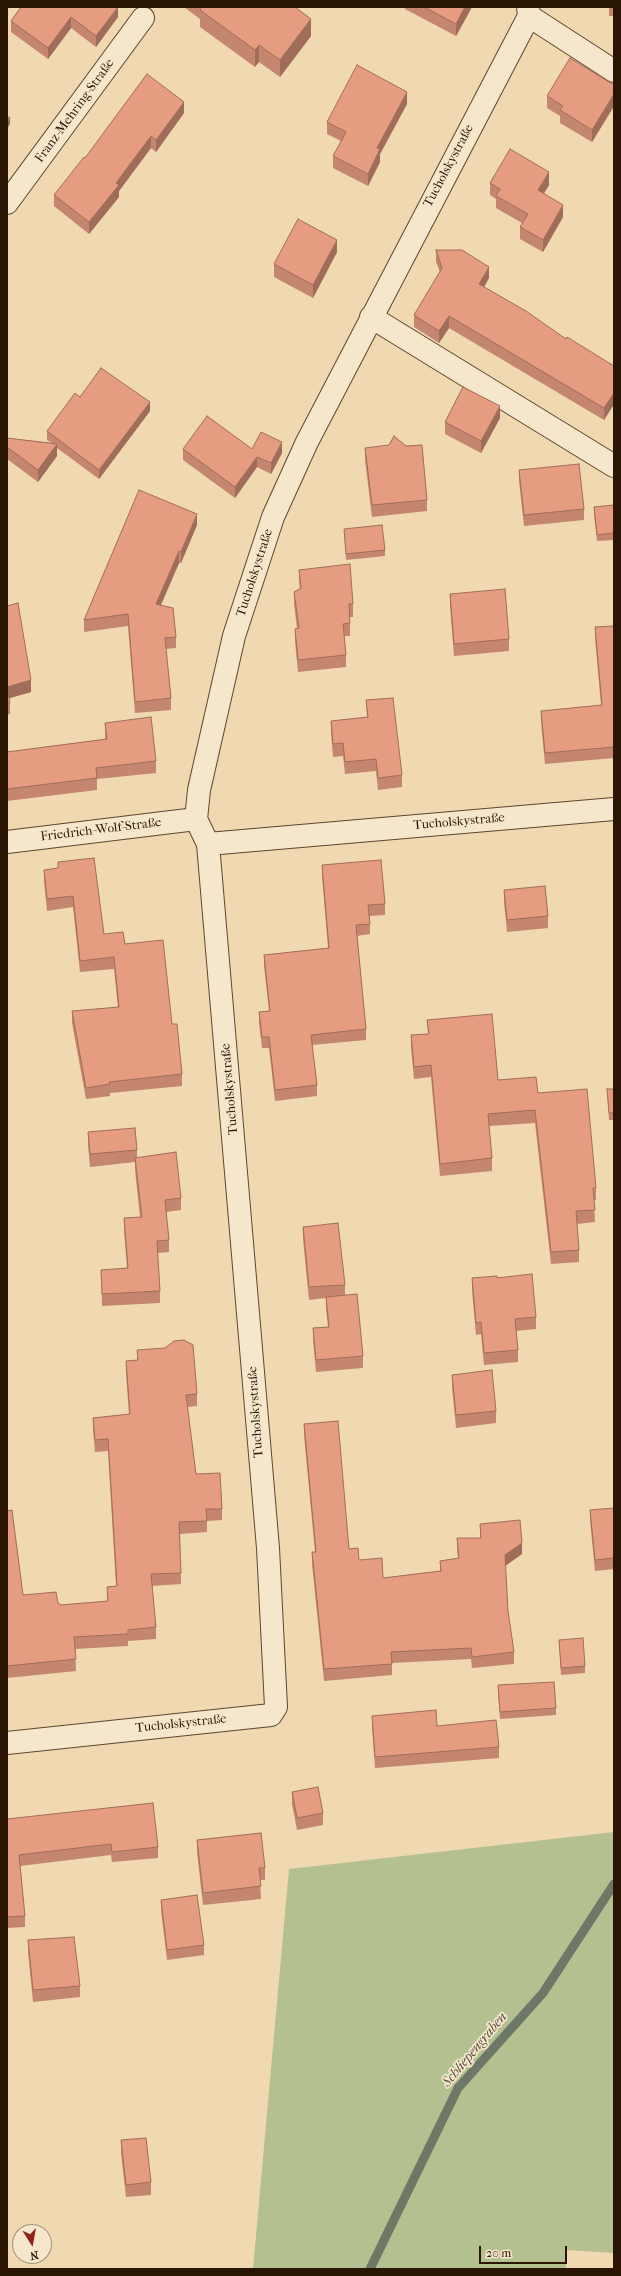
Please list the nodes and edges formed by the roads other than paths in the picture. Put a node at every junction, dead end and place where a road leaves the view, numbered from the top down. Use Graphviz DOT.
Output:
graph roads {
  1 [pos="529,12"];
  2 [pos="143,18"];
  3 [pos="614,71"];
  4 [pos="7,203"];
  5 [pos="371,317"];
  6 [pos="614,466"];
  7 [pos="614,809"];
  8 [pos="196,819"];
  9 [pos="7,842"];
  10 [pos="208,844"];
  11 [pos="7,1743"];
  1 -- 3 [label="street, Tucholskystraße"];
  1 -- 5 [label="street, Tucholskystraße"];
  2 -- 4 [label="street, Franz-Mehring-Straße"];
  5 -- 6 [label="street"];
  5 -- 8 [label="street, Tucholskystraße"];
  7 -- 10 [label="street, Tucholskystraße"];
  8 -- 9 [label="street, Friedrich-Wolf-Straße"];
  8 -- 10 [label="street, Tucholskystraße"];
  10 -- 11 [label="street, Tucholskystraße"];
}
